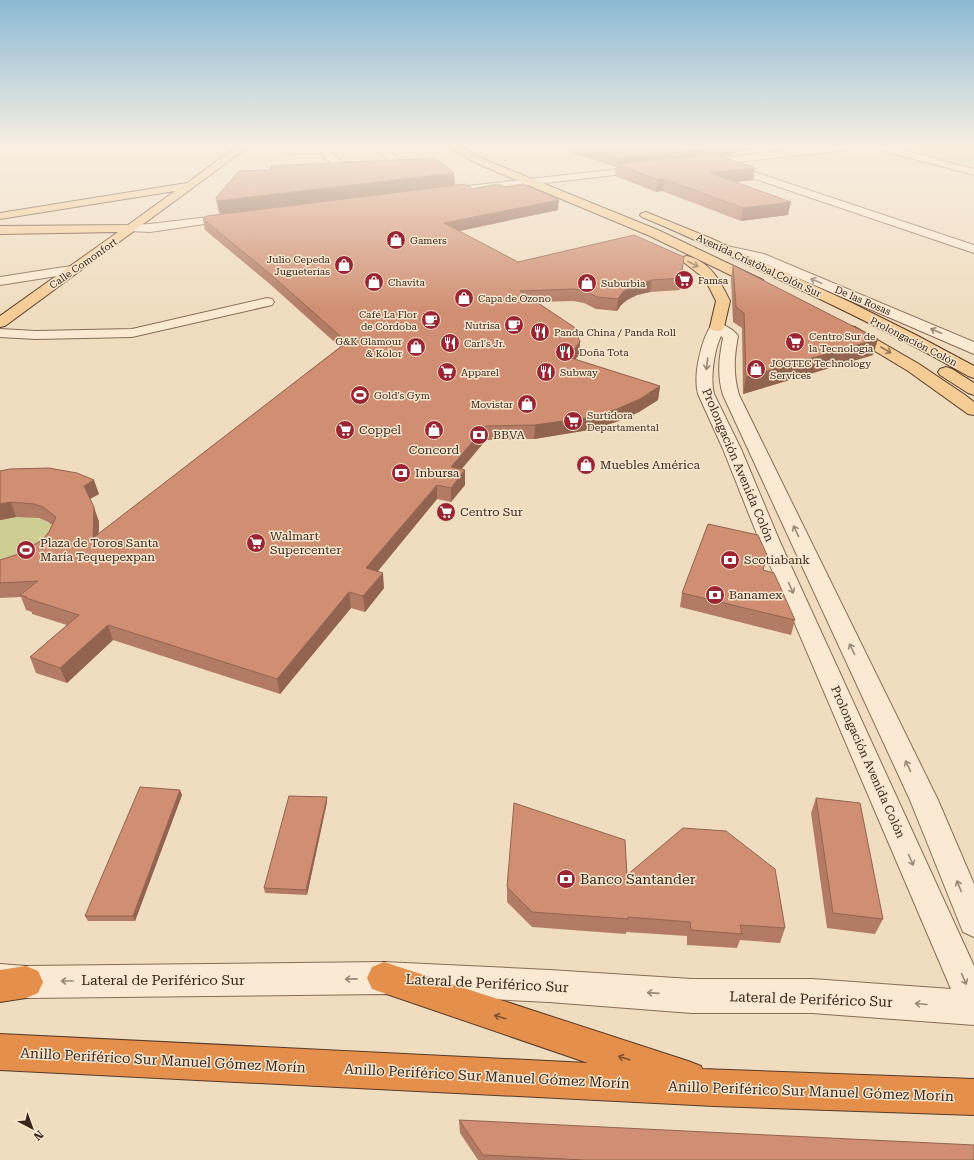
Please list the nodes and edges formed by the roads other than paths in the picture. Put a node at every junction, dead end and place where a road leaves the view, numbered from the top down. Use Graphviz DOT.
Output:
graph roads {
  1 [pos="94,201"];
  2 [pos="168,201"];
  3 [pos="565,201"];
  4 [pos="586,201"];
  5 [pos="597,201"];
  6 [pos="831,201"];
  7 [pos="635,211"];
  8 [pos="0,216"];
  9 [pos="244,216"];
  10 [pos="132,228"];
  11 [pos="0,230"];
  12 [pos="974,249"];
  13 [pos="727,250"];
  14 [pos="71,270"];
  15 [pos="0,281"];
  16 [pos="767,287"];
  17 [pos="267,302"];
  18 [pos="853,310"];
  19 [pos="834,321"];
  20 [pos="0,323"];
  21 [pos="717,327"];
  22 [pos="0,333"];
  23 [pos="973,347"];
  24 [pos="974,373"];
  25 [pos="974,390"];
  26 [pos="974,410"];
  27 [pos="974,922"];
  28 [pos="384,978"];
  29 [pos="9,983"];
  30 [pos="974,1004"];
  31 [pos="974,1008"];
  32 [pos="0,1052"];
  33 [pos="714,1088"];
  34 [pos="974,1096"];
  1 -- 8 [label="main road"];
  2 -- 10 [label="main road, Calle Comonfort"];
  3 -- 21 [label="main road, one-way"];
  4 -- 16 [label="main road, Avenida Cristóbal Colón Sur"];
  5 -- 25 [label="main road"];
  6 -- 12 [label="street"];
  7 -- 13 [label="main road, Avenida Cristóbal Colón Sur"];
  9 -- 10 [label="street"];
  10 -- 11 [label="main road"];
  10 -- 14 [label="main road, Calle Comonfort"];
  13 -- 18 [label="main road, Avenida Cristóbal Colón Sur"];
  23 -- 13 [label="street, De las Rosas, one-way"];
  14 -- 15 [label="street"];
  14 -- 20 [label="main road, Calle Comonfort"];
  17 -- 22 [label="street"];
  18 -- 24 [label="main road, Prolongación Colón"];
  19 -- 26 [label="main road, Prolongación Colón, one-way"];
  27 -- 21 [label="street, Prolongación Avenida Colón, one-way"];
  21 -- 30 [label="street, Prolongación Avenida Colón, one-way"];
  28 -- 29 [label="street, Lateral de Periférico Sur, one-way"];
  31 -- 28 [label="street, Lateral de Periférico Sur, one-way"];
  33 -- 28 [label="highway, one-way"];
  32 -- 33 [label="highway, Anillo Periférico Sur Manuel Gómez Morín"];
  33 -- 34 [label="highway, Anillo Periférico Sur Manuel Gómez Morín"];
}
